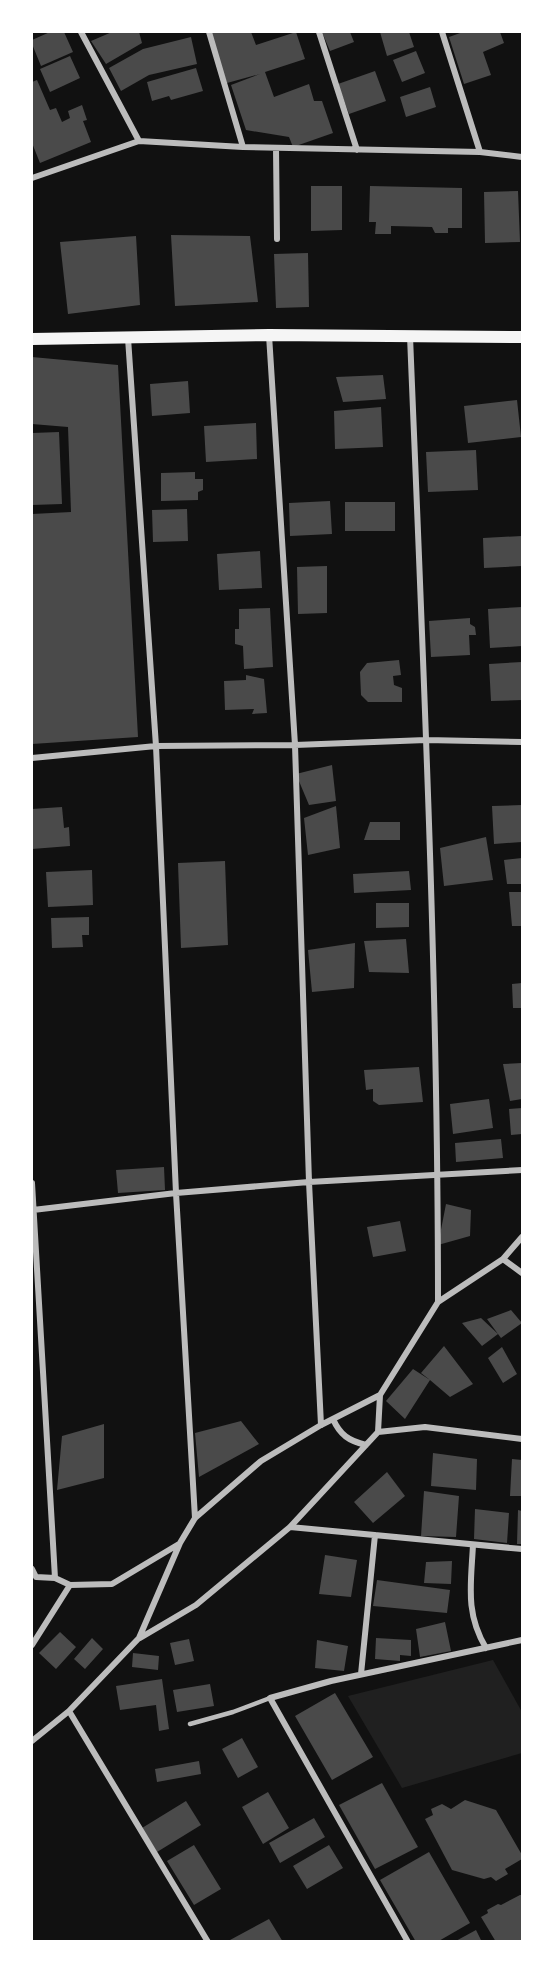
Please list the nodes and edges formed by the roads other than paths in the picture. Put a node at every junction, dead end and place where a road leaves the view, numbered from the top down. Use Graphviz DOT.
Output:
graph roads {
  1 [pos="81,32"];
  2 [pos="209,32"];
  3 [pos="319,32"];
  4 [pos="442,32"];
  5 [pos="139,141"];
  6 [pos="243,147"];
  7 [pos="276,147"];
  8 [pos="357,150"];
  9 [pos="480,152"];
  10 [pos="522,157"];
  11 [pos="32,176"];
  12 [pos="277,238"];
  13 [pos="269,335"];
  14 [pos="410,336"];
  15 [pos="128,337"];
  16 [pos="522,337"];
  17 [pos="32,339"];
  18 [pos="426,740"];
  19 [pos="522,742"];
  20 [pos="295,745"];
  21 [pos="156,746"];
  22 [pos="32,758"];
  23 [pos="522,1170"];
  24 [pos="438,1175"];
  25 [pos="309,1182"];
  26 [pos="32,1184"];
  27 [pos="176,1193"];
  28 [pos="33,1210"];
  29 [pos="522,1237"];
  30 [pos="503,1259"];
  31 [pos="522,1273"];
  32 [pos="438,1302"];
  33 [pos="380,1395"];
  34 [pos="333,1419"];
  35 [pos="321,1425"];
  36 [pos="378,1432"];
  37 [pos="522,1439"];
  38 [pos="366,1445"];
  39 [pos="195,1518"];
  40 [pos="290,1527"];
  41 [pos="375,1535"];
  42 [pos="180,1543"];
  43 [pos="473,1545"];
  44 [pos="522,1549"];
  45 [pos="32,1569"];
  46 [pos="55,1578"];
  47 [pos="70,1585"];
  48 [pos="139,1638"];
  49 [pos="522,1640"];
  50 [pos="32,1645"];
  51 [pos="486,1648"];
  52 [pos="361,1674"];
  53 [pos="270,1698"];
  54 [pos="69,1711"];
  55 [pos="190,1724"];
  56 [pos="32,1742"];
  57 [pos="208,1941"];
  58 [pos="408,1941"];
  1 -- 5 [label="street"];
  2 -- 6 [label="street"];
  3 -- 8 [label="street"];
  4 -- 9 [label="street"];
  5 -- 6 [label="street"];
  5 -- 11 [label="street"];
  6 -- 7 [label="street"];
  7 -- 8 [label="street"];
  7 -- 12 [label="street"];
  8 -- 9 [label="street"];
  9 -- 10 [label="street"];
  13 -- 14 [label="main road"];
  13 -- 15 [label="main road"];
  13 -- 20 [label="street"];
  14 -- 16 [label="main road"];
  14 -- 18 [label="street"];
  15 -- 17 [label="main road"];
  15 -- 21 [label="street"];
  18 -- 19 [label="street"];
  18 -- 20 [label="street"];
  18 -- 24 [label="street"];
  20 -- 21 [label="street"];
  20 -- 25 [label="street"];
  21 -- 22 [label="street"];
  21 -- 27 [label="street"];
  23 -- 24 [label="street"];
  24 -- 25 [label="street"];
  24 -- 32 [label="street"];
  25 -- 27 [label="street"];
  25 -- 35 [label="street"];
  26 -- 28 [label="street"];
  27 -- 28 [label="street"];
  27 -- 39 [label="street"];
  28 -- 46 [label="street"];
  29 -- 30 [label="street"];
  30 -- 31 [label="street"];
  30 -- 32 [label="street"];
  32 -- 33 [label="street"];
  33 -- 34 [label="street"];
  33 -- 36 [label="street"];
  34 -- 35 [label="street"];
  34 -- 38 [label="street"];
  35 -- 39 [label="street"];
  36 -- 37 [label="street"];
  36 -- 38 [label="street"];
  38 -- 40 [label="street"];
  39 -- 42 [label="street"];
  40 -- 41 [label="street"];
  40 -- 48 [label="street"];
  41 -- 43 [label="street"];
  41 -- 52 [label="street"];
  42 -- 47 [label="street"];
  42 -- 48 [label="street"];
  43 -- 44 [label="street"];
  43 -- 51 [label="street"];
  45 -- 46 [label="street"];
  46 -- 47 [label="street"];
  47 -- 50 [label="street"];
  48 -- 54 [label="street"];
  49 -- 51 [label="street"];
  51 -- 52 [label="street"];
  52 -- 53 [label="street"];
  53 -- 55 [label="lane"];
  53 -- 58 [label="street"];
  54 -- 56 [label="street"];
  54 -- 57 [label="street"];
}
